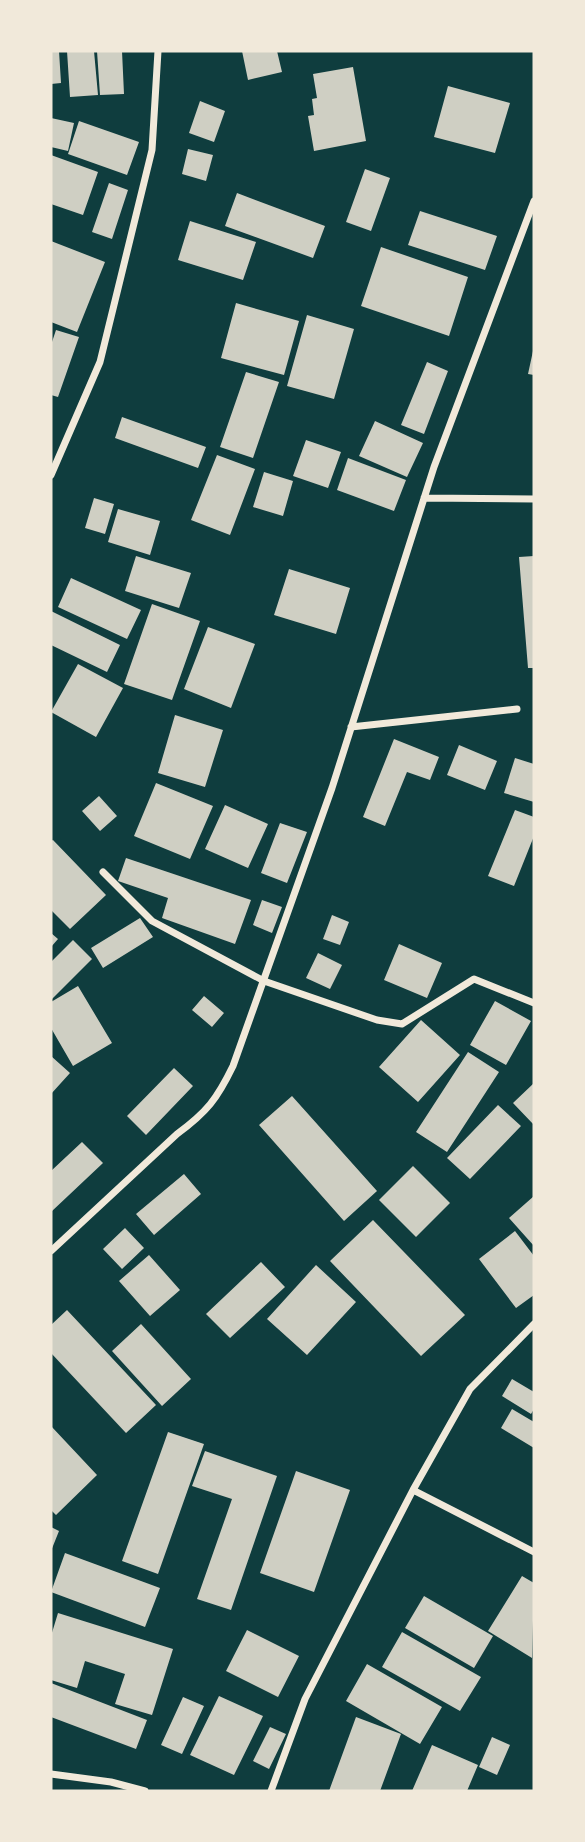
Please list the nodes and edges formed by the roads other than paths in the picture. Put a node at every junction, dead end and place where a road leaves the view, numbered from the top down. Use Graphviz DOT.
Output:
graph roads {
  1 [pos="159,51"];
  2 [pos="534,201"];
  3 [pos="51,475"];
  4 [pos="424,498"];
  5 [pos="534,499"];
  6 [pos="517,709"];
  7 [pos="351,727"];
  8 [pos="103,872"];
  9 [pos="264,981"];
  10 [pos="534,1003"];
  11 [pos="51,1251"];
  12 [pos="534,1324"];
  13 [pos="413,1490"];
  14 [pos="534,1552"];
  15 [pos="51,1774"];
  16 [pos="145,1791"];
  17 [pos="271,1791"];
  1 -- 3 [label="street"];
  2 -- 4 [label="street"];
  4 -- 5 [label="street"];
  4 -- 7 [label="street"];
  6 -- 7 [label="street"];
  7 -- 9 [label="street"];
  8 -- 9 [label="street"];
  9 -- 10 [label="street"];
  9 -- 11 [label="street"];
  12 -- 13 [label="street"];
  13 -- 14 [label="street"];
  13 -- 17 [label="street"];
  15 -- 16 [label="street"];
}
